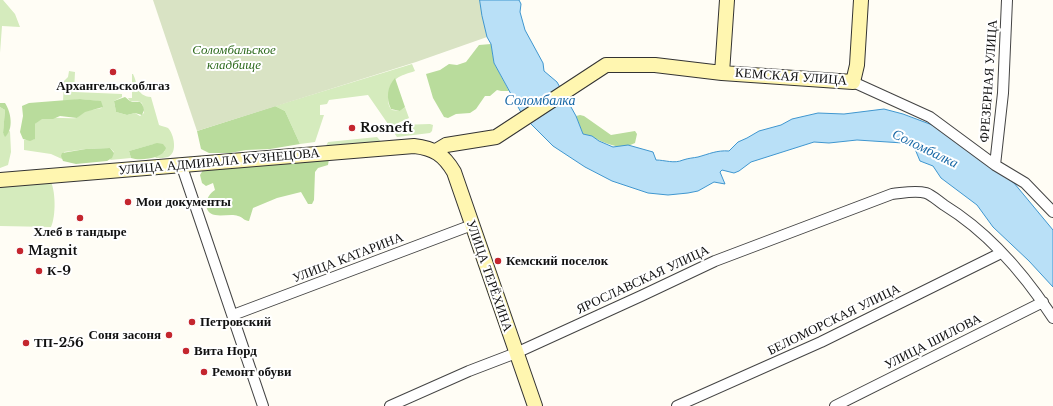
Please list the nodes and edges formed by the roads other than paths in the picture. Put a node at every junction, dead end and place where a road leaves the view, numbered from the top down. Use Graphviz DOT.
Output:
graph roads {
  1 [pos="727,0"];
  2 [pos="861,0"];
  3 [pos="1007,0"];
  4 [pos="722,73"];
  5 [pos="853,82"];
  6 [pos="436,151"];
  7 [pos="181,164"];
  8 [pos="996,164"];
  9 [pos="0,180"];
  10 [pos="1053,212"];
  11 [pos="472,225"];
  12 [pos="1001,253"];
  13 [pos="1043,302"];
  14 [pos="233,316"];
  15 [pos="1053,318"];
  16 [pos="516,353"];
  17 [pos="263,406"];
  18 [pos="390,406"];
  19 [pos="535,406"];
  20 [pos="677,406"];
  21 [pos="835,406"];
  1 -- 4 [label="main road"];
  2 -- 5 [label="main road"];
  3 -- 8 [label="street, ФРЕЗЕРНАЯ УЛИЦА"];
  4 -- 5 [label="main road, КЕМСКАЯ УЛИЦА"];
  4 -- 6 [label="main road, КЕМСКАЯ УЛИЦА"];
  5 -- 8 [label="street, КЕМСКАЯ УЛИЦА"];
  6 -- 7 [label="main road, УЛИЦА АДМИРАЛА КУЗНЕЦОВА"];
  6 -- 11 [label="main road, УЛИЦА ТЕРЁХИНА"];
  7 -- 9 [label="main road, УЛИЦА АДМИРАЛА КУЗНЕЦОВА"];
  7 -- 14 [label="street"];
  8 -- 10 [label="street, КЕМСКАЯ УЛИЦА"];
  11 -- 14 [label="street, УЛИЦА КАТАРИНА"];
  11 -- 16 [label="main road, УЛИЦА ТЕРЁХИНА"];
  12 -- 13 [label="street, ЯРОСЛАВСКАЯ УЛИЦА"];
  12 -- 16 [label="street, ЯРОСЛАВСКАЯ УЛИЦА"];
  12 -- 20 [label="street, БЕЛОМОРСКАЯ УЛИЦА"];
  13 -- 15 [label="street, ЯРОСЛАВСКАЯ УЛИЦА"];
  13 -- 21 [label="street, УЛИЦА ШИЛОВА"];
  14 -- 17 [label="street"];
  16 -- 18 [label="street, ЯРОСЛАВСКАЯ УЛИЦА"];
  16 -- 19 [label="main road, УЛИЦА ТЕРЁХИНА"];
}
